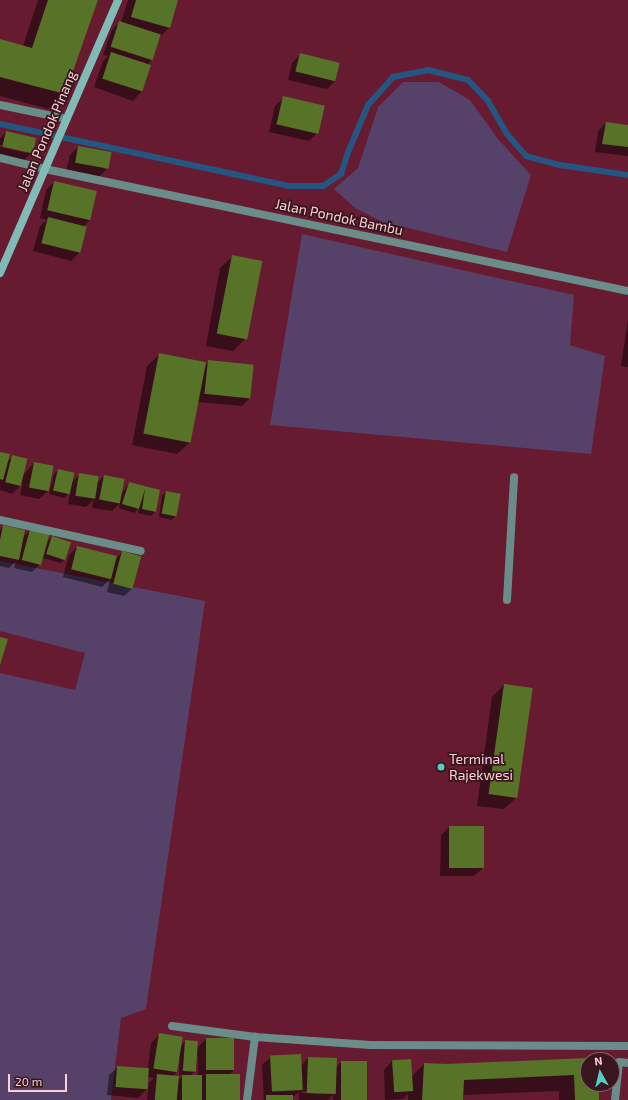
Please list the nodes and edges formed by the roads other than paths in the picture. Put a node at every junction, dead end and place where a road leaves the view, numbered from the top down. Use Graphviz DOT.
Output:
graph roads {
  1 [pos="118,0"];
  2 [pos="0,105"];
  3 [pos="66,120"];
  4 [pos="0,158"];
  5 [pos="45,169"];
  6 [pos="0,273"];
  7 [pos="628,291"];
  8 [pos="514,477"];
  9 [pos="0,520"];
  10 [pos="141,551"];
  11 [pos="507,600"];
  12 [pos="172,1026"];
  13 [pos="255,1037"];
  14 [pos="628,1046"];
  15 [pos="628,1063"];
  16 [pos="247,1100"];
  17 [pos="615,1100"];
  1 -- 3 [label="street, Jalan Pondok Pinang"];
  2 -- 3 [label="street"];
  3 -- 5 [label="street, Jalan Pondok Pinang"];
  4 -- 5 [label="street, Jalan Pondok Bambu"];
  5 -- 6 [label="street, Jalan Pondok Pinang"];
  5 -- 7 [label="street, Jalan Pondok Bambu"];
  8 -- 11 [label="street"];
  9 -- 10 [label="street"];
  12 -- 13 [label="street"];
  13 -- 14 [label="street"];
  13 -- 16 [label="street"];
  15 -- 17 [label="street"];
}
